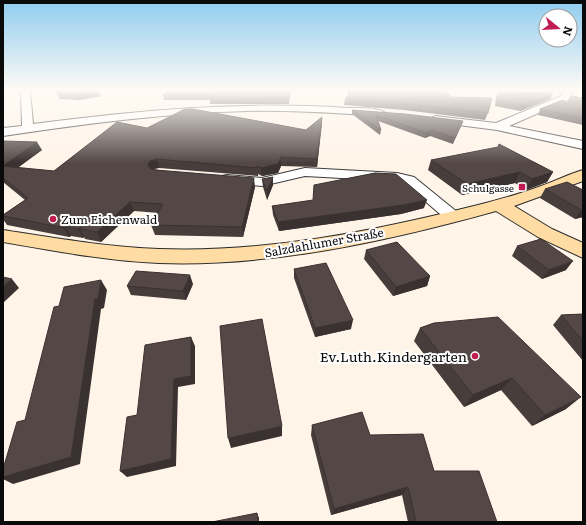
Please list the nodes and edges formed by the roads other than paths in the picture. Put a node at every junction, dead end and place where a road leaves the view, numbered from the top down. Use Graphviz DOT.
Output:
graph roads {
  1 [pos="27,114"];
  2 [pos="143,114"];
  3 [pos="526,114"];
  4 [pos="425,117"];
  5 [pos="496,127"];
  6 [pos="28,128"];
  7 [pos="3,132"];
  8 [pos="583,145"];
  9 [pos="583,175"];
  10 [pos="215,178"];
  11 [pos="497,204"];
  12 [pos="453,216"];
  13 [pos="3,236"];
  14 [pos="583,251"];
  1 -- 6 [label="street"];
  2 -- 6 [label="street"];
  3 -- 5 [label="street"];
  4 -- 5 [label="street"];
  5 -- 8 [label="street"];
  6 -- 7 [label="street"];
  9 -- 11 [label="main road, Salzdahlumer Straße"];
  10 -- 12 [label="street"];
  11 -- 12 [label="main road, Salzdahlumer Straße"];
  11 -- 14 [label="main road"];
  12 -- 13 [label="main road, Salzdahlumer Straße"];
}
